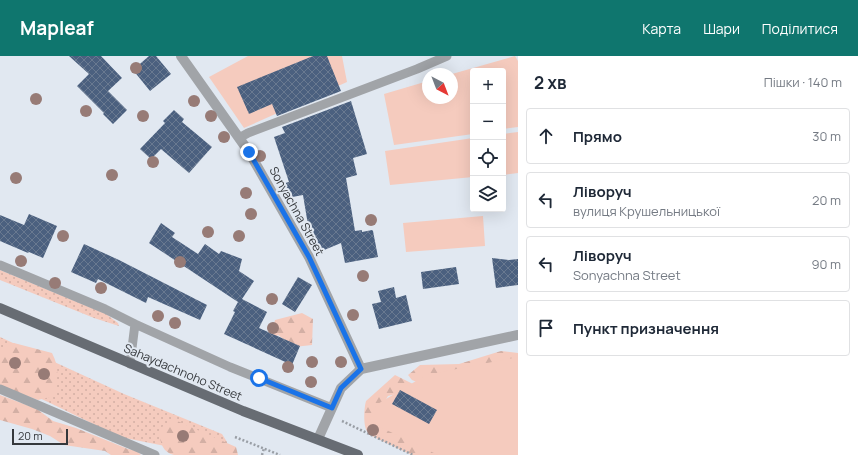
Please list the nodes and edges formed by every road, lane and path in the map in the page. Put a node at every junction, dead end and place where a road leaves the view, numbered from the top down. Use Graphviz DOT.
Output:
graph roads {
  1 [pos="181,56"];
  2 [pos="447,56"];
  3 [pos="239,138"];
  4 [pos="0,265"];
  5 [pos="0,308"];
  6 [pos="135,324"];
  7 [pos="518,335"];
  8 [pos="130,364"];
  9 [pos="361,369"];
  10 [pos="0,390"];
  11 [pos="330,411"];
  12 [pos="235,437"];
  13 [pos="318,439"];
  14 [pos="264,448"];
  15 [pos="155,455"];
  16 [pos="262,455"];
  17 [pos="280,455"];
  18 [pos="358,455"];
  19 [pos="413,455"];
  1 -- 3 [label="street, Sonyachna Street"];
  2 -- 3 [label="lane"];
  3 -- 9 [label="street, Sonyachna Street"];
  4 -- 6 [label="lane"];
  5 -- 8 [label="main road, Sahaydachnoho Street"];
  6 -- 8 [label="lane"];
  6 -- 11 [label="lane"];
  7 -- 9 [label="street"];
  8 -- 13 [label="main road, Sahaydachnoho Street"];
  9 -- 11 [label="street"];
  10 -- 15 [label="lane"];
  11 -- 13 [label="street"];
  11 -- 19 [label="path"];
  12 -- 14 [label="path"];
  13 -- 18 [label="main road, Sahaydachnoho Street"];
  14 -- 16 [label="path"];
  14 -- 17 [label="path"];
}
